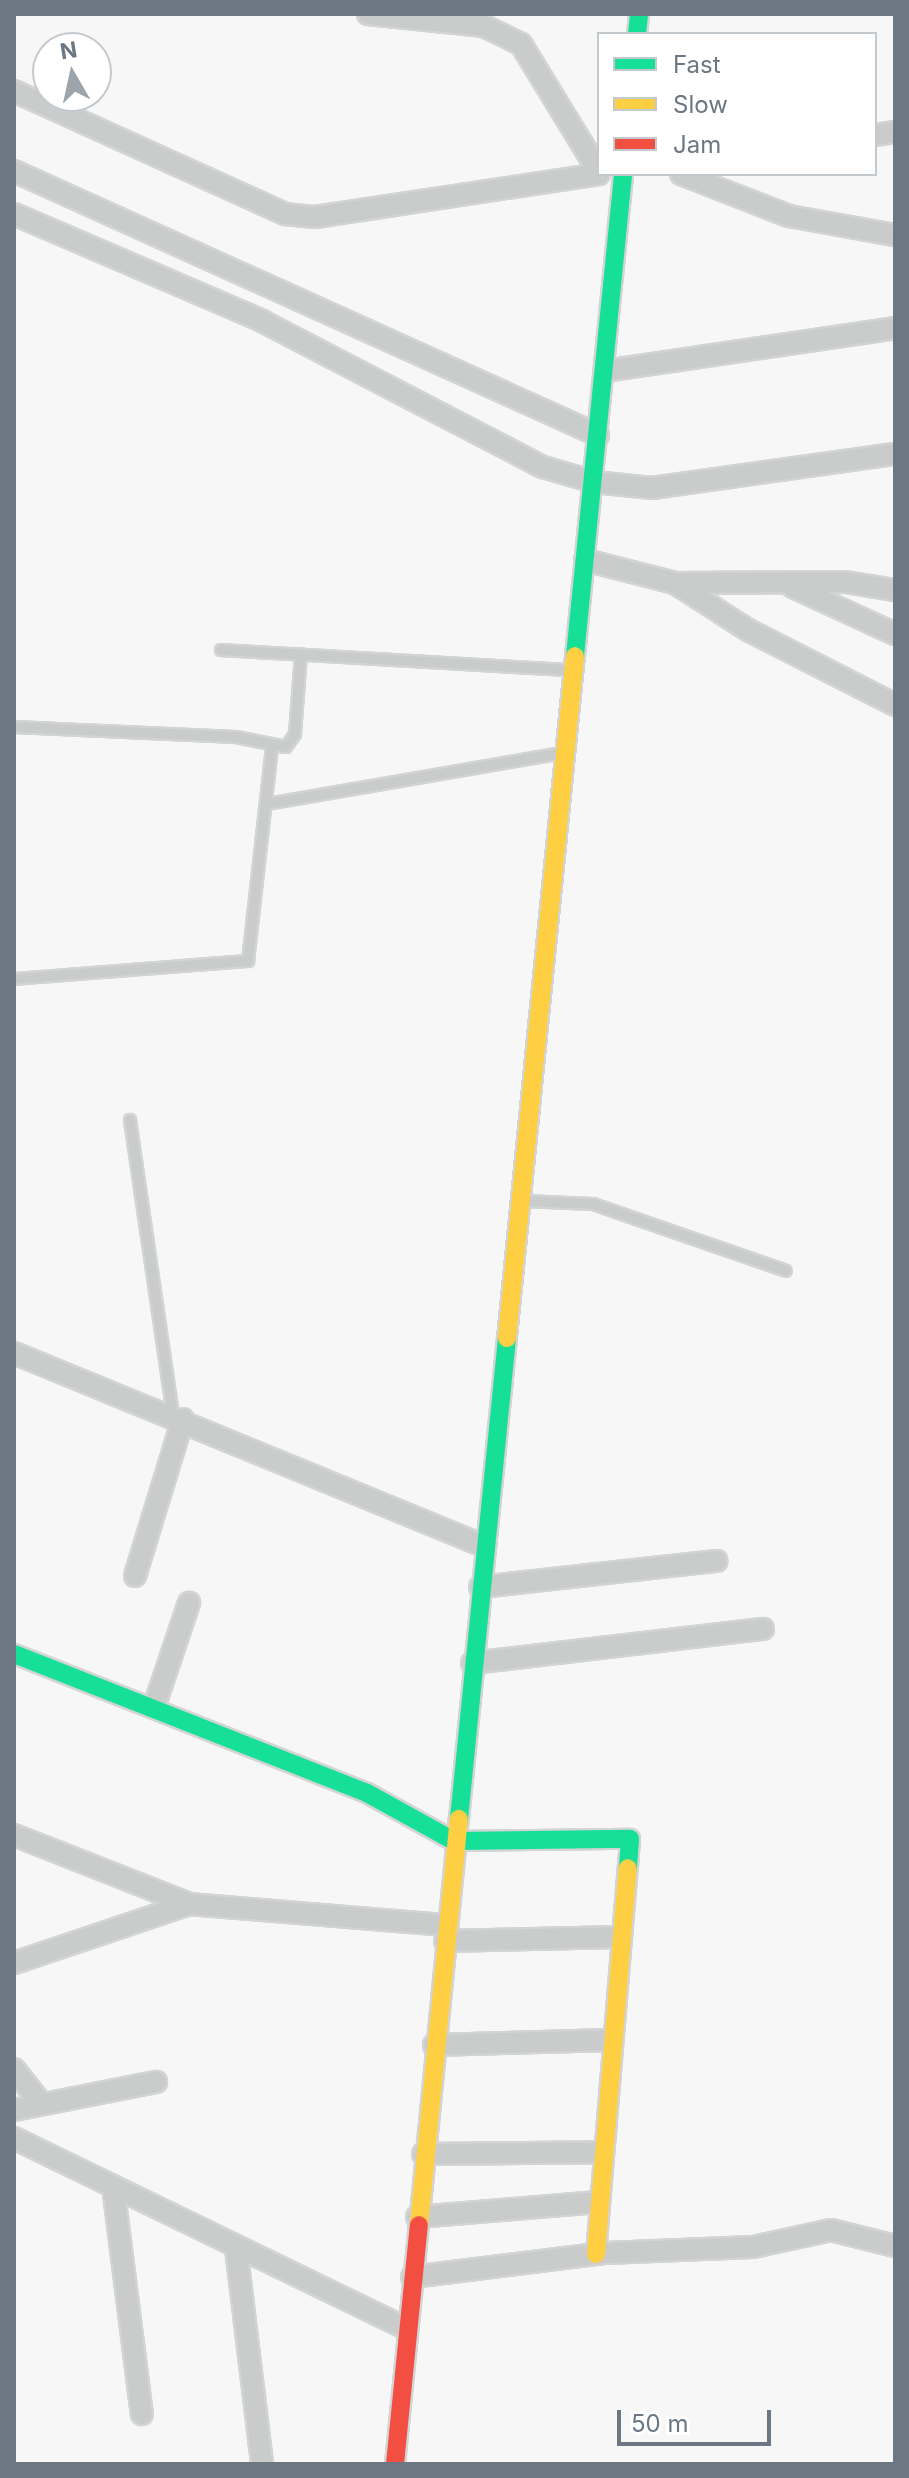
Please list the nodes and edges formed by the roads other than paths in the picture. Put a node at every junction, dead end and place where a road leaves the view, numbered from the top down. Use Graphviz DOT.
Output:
graph roads {
  1 [pos="368,14"];
  2 [pos="14,91"];
  3 [pos="597,170"];
  4 [pos="14,171"];
  5 [pos="597,173"];
  6 [pos="623,176"];
  7 [pos="686,176"];
  8 [pos="14,214"];
  9 [pos="895,235"];
  10 [pos="895,328"];
  11 [pos="605,371"];
  12 [pos="598,435"];
  13 [pos="895,454"];
  14 [pos="594,482"];
  15 [pos="585,560"];
  16 [pos="675,583"];
  17 [pos="791,586"];
  18 [pos="895,590"];
  19 [pos="895,634"];
  20 [pos="221,650"];
  21 [pos="301,654"];
  22 [pos="572,670"];
  23 [pos="895,705"];
  24 [pos="14,727"];
  25 [pos="272,746"];
  26 [pos="564,752"];
  27 [pos="267,804"];
  28 [pos="14,979"];
  29 [pos="130,1120"];
  30 [pos="518,1201"];
  31 [pos="786,1271"];
  32 [pos="14,1353"];
  33 [pos="178,1417"];
  34 [pos="484,1546"];
  35 [pos="717,1561"];
  36 [pos="135,1576"];
  37 [pos="480,1587"];
  38 [pos="189,1603"];
  39 [pos="763,1629"];
  40 [pos="14,1654"];
  41 [pos="472,1663"];
  42 [pos="154,1707"];
  43 [pos="14,1835"];
  44 [pos="454,1841"];
  45 [pos="189,1904"];
  46 [pos="445,1933"];
  47 [pos="620,1937"];
  48 [pos="14,1963"];
  49 [pos="610,2040"];
  50 [pos="434,2045"];
  51 [pos="14,2069"];
  52 [pos="156,2082"];
  53 [pos="40,2102"];
  54 [pos="14,2110"];
  55 [pos="14,2138"];
  56 [pos="600,2152"];
  57 [pos="423,2154"];
  58 [pos="113,2186"];
  59 [pos="598,2202"];
  60 [pos="417,2217"];
  61 [pos="895,2246"];
  62 [pos="236,2248"];
  63 [pos="596,2254"];
  64 [pos="412,2277"];
  65 [pos="405,2328"];
  66 [pos="142,2414"];
  67 [pos="262,2464"];
  68 [pos="395,2464"];
  1 -- 3 [label="street"];
  2 -- 5 [label="street"];
  4 -- 12 [label="street"];
  6 -- 11 [label="street"];
  7 -- 9 [label="street"];
  8 -- 14 [label="street"];
  10 -- 11 [label="street"];
  11 -- 12 [label="street"];
  12 -- 14 [label="street"];
  13 -- 14 [label="street"];
  14 -- 15 [label="street"];
  15 -- 16 [label="street"];
  15 -- 22 [label="street"];
  16 -- 17 [label="street"];
  16 -- 23 [label="street"];
  17 -- 18 [label="street"];
  17 -- 19 [label="street"];
  20 -- 21 [label="lane"];
  21 -- 22 [label="lane"];
  21 -- 25 [label="lane"];
  22 -- 26 [label="street"];
  24 -- 25 [label="lane"];
  25 -- 27 [label="lane"];
  26 -- 27 [label="lane"];
  26 -- 30 [label="street"];
  27 -- 28 [label="lane"];
  29 -- 33 [label="lane"];
  30 -- 31 [label="lane"];
  30 -- 34 [label="street"];
  32 -- 33 [label="street"];
  33 -- 34 [label="street"];
  33 -- 36 [label="street"];
  34 -- 37 [label="street"];
  35 -- 37 [label="street"];
  37 -- 41 [label="street"];
  38 -- 42 [label="street"];
  39 -- 41 [label="street"];
  40 -- 42 [label="street"];
  41 -- 44 [label="street"];
  42 -- 44 [label="street"];
  43 -- 45 [label="street"];
  44 -- 46 [label="street"];
  44 -- 47 [label="street"];
  45 -- 46 [label="street"];
  45 -- 48 [label="street"];
  46 -- 47 [label="street"];
  46 -- 50 [label="street"];
  47 -- 49 [label="street"];
  49 -- 50 [label="street"];
  49 -- 56 [label="street"];
  50 -- 57 [label="street"];
  51 -- 53 [label="street"];
  52 -- 53 [label="street"];
  53 -- 54 [label="street"];
  55 -- 58 [label="street"];
  56 -- 57 [label="street"];
  56 -- 59 [label="street"];
  57 -- 60 [label="street"];
  58 -- 62 [label="street"];
  58 -- 66 [label="street"];
  59 -- 60 [label="street"];
  59 -- 63 [label="street"];
  60 -- 64 [label="street"];
  61 -- 63 [label="street"];
  62 -- 65 [label="street"];
  62 -- 67 [label="street"];
  63 -- 64 [label="street"];
  64 -- 65 [label="street"];
  65 -- 68 [label="street"];
}
